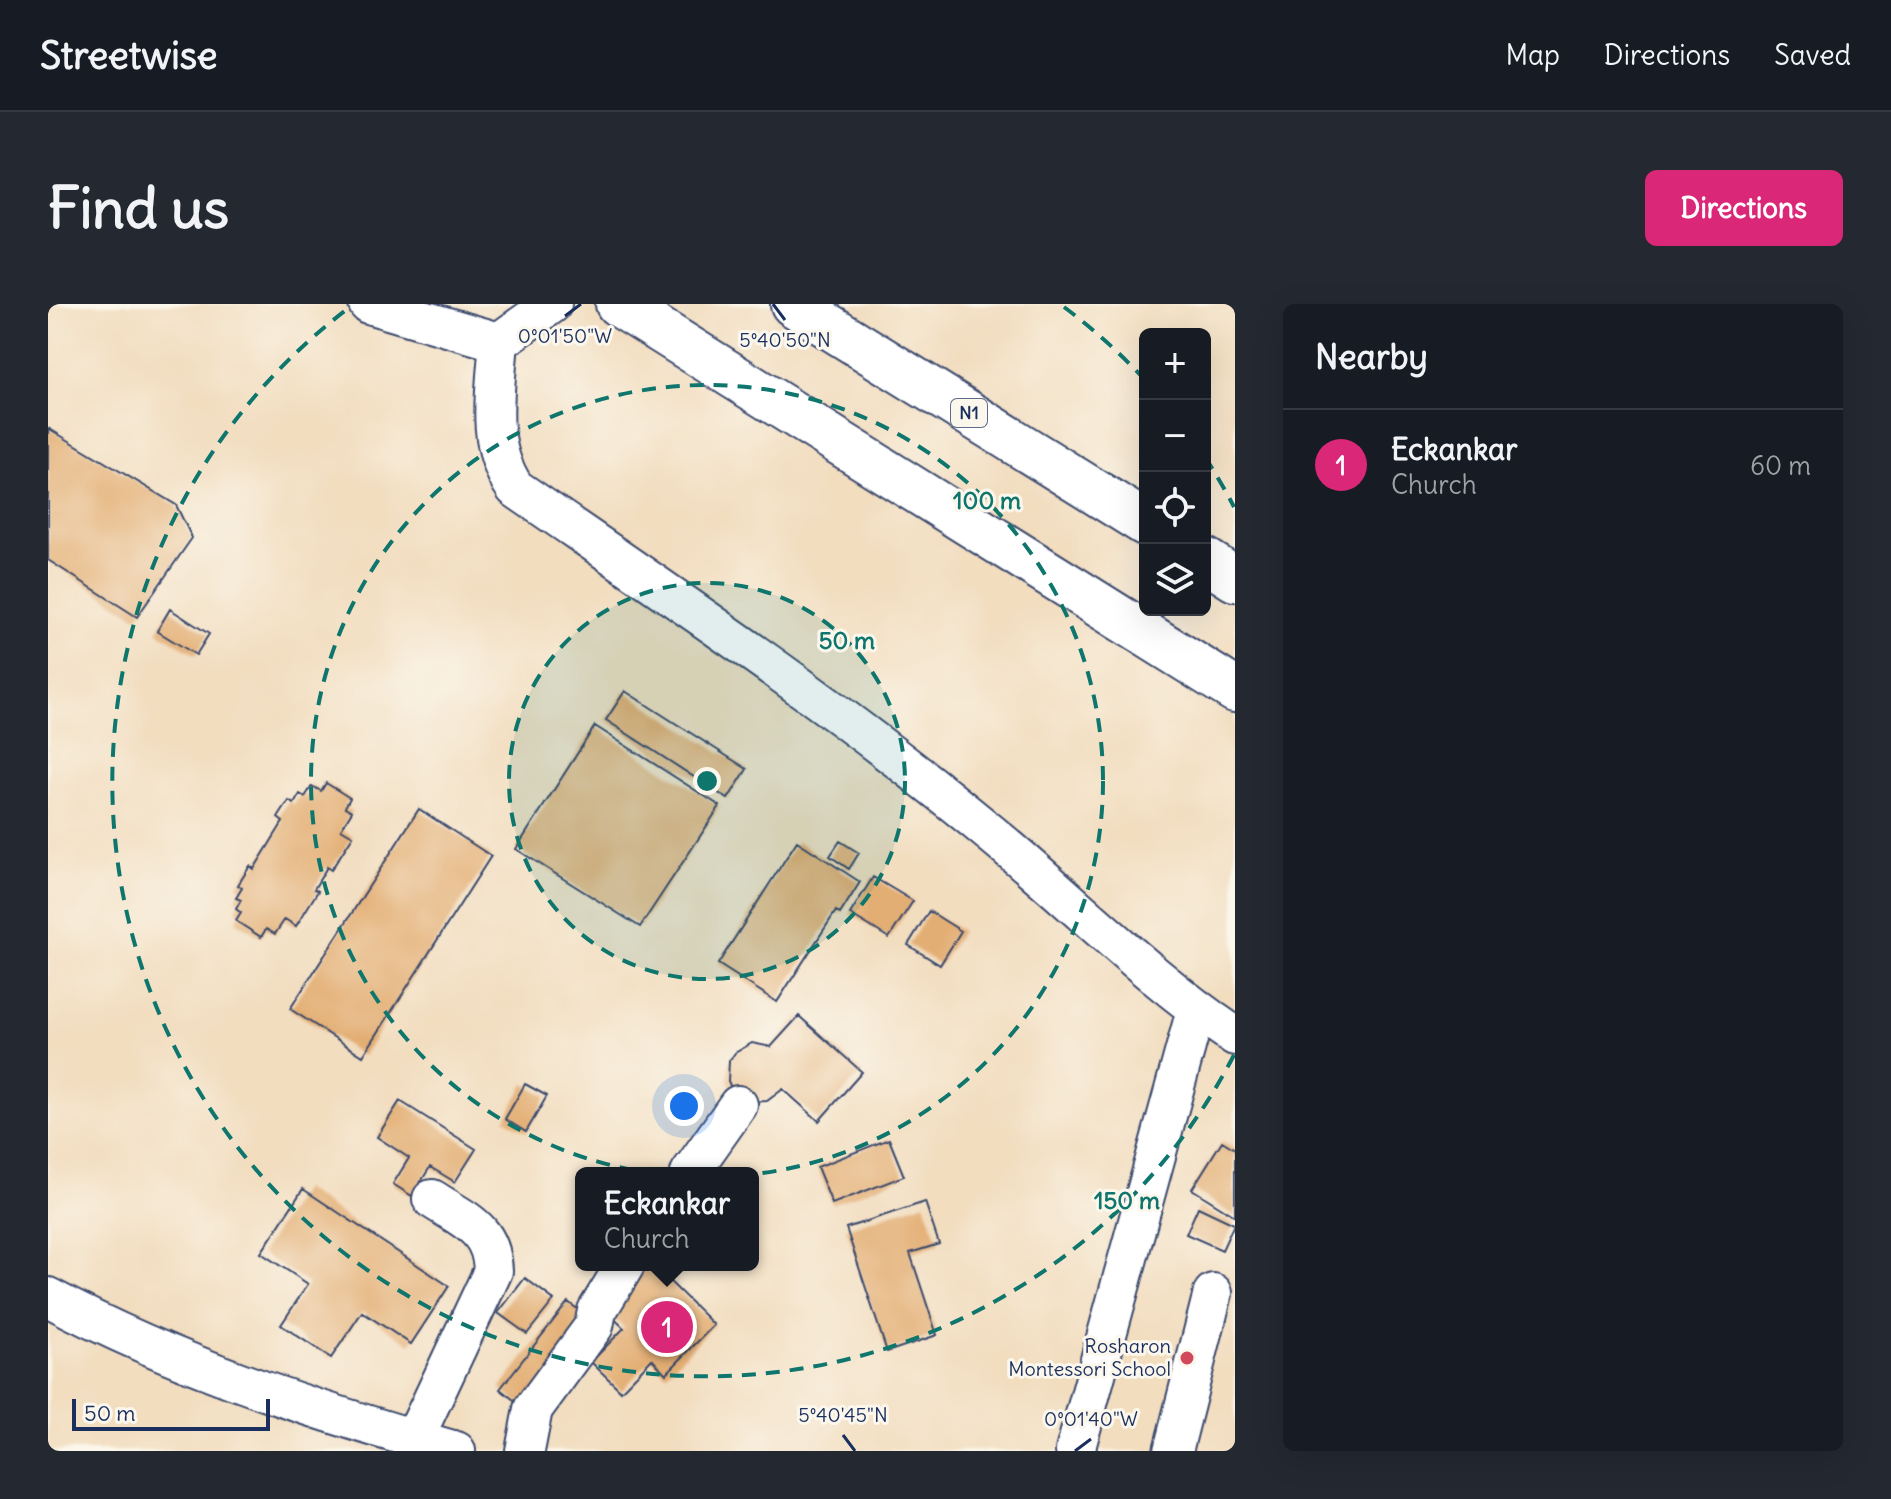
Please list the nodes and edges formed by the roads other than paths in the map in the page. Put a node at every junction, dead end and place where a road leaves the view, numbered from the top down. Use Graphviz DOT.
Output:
graph roads {
  1 [pos="368,304"];
  2 [pos="552,304"];
  3 [pos="618,304"];
  4 [pos="793,304"];
  5 [pos="499,342"];
  6 [pos="1139,519"];
  7 [pos="1211,564"];
  8 [pos="1235,579"];
  9 [pos="1235,690"];
  10 [pos="1196,1010"];
  11 [pos="1235,1036"];
  12 [pos="738,1105"];
  13 [pos="694,1167"];
  14 [pos="432,1199"];
  15 [pos="621,1271"];
  16 [pos="1213,1293"];
  17 [pos="48,1297"];
  18 [pos="414,1439"];
  19 [pos="456,1451"];
  20 [pos="525,1451"];
  21 [pos="1075,1451"];
  22 [pos="1173,1451"];
  1 -- 5 [label="street"];
  2 -- 5 [label="street"];
  3 -- 9 [label="highway"];
  4 -- 6 [label="highway, N1"];
  5 -- 10 [label="street"];
  7 -- 8 [label="highway"];
  10 -- 11 [label="street"];
  10 -- 21 [label="street"];
  12 -- 13 [label="street"];
  14 -- 18 [label="street"];
  15 -- 20 [label="street"];
  16 -- 22 [label="street"];
  17 -- 18 [label="street"];
  18 -- 19 [label="street"];
}
